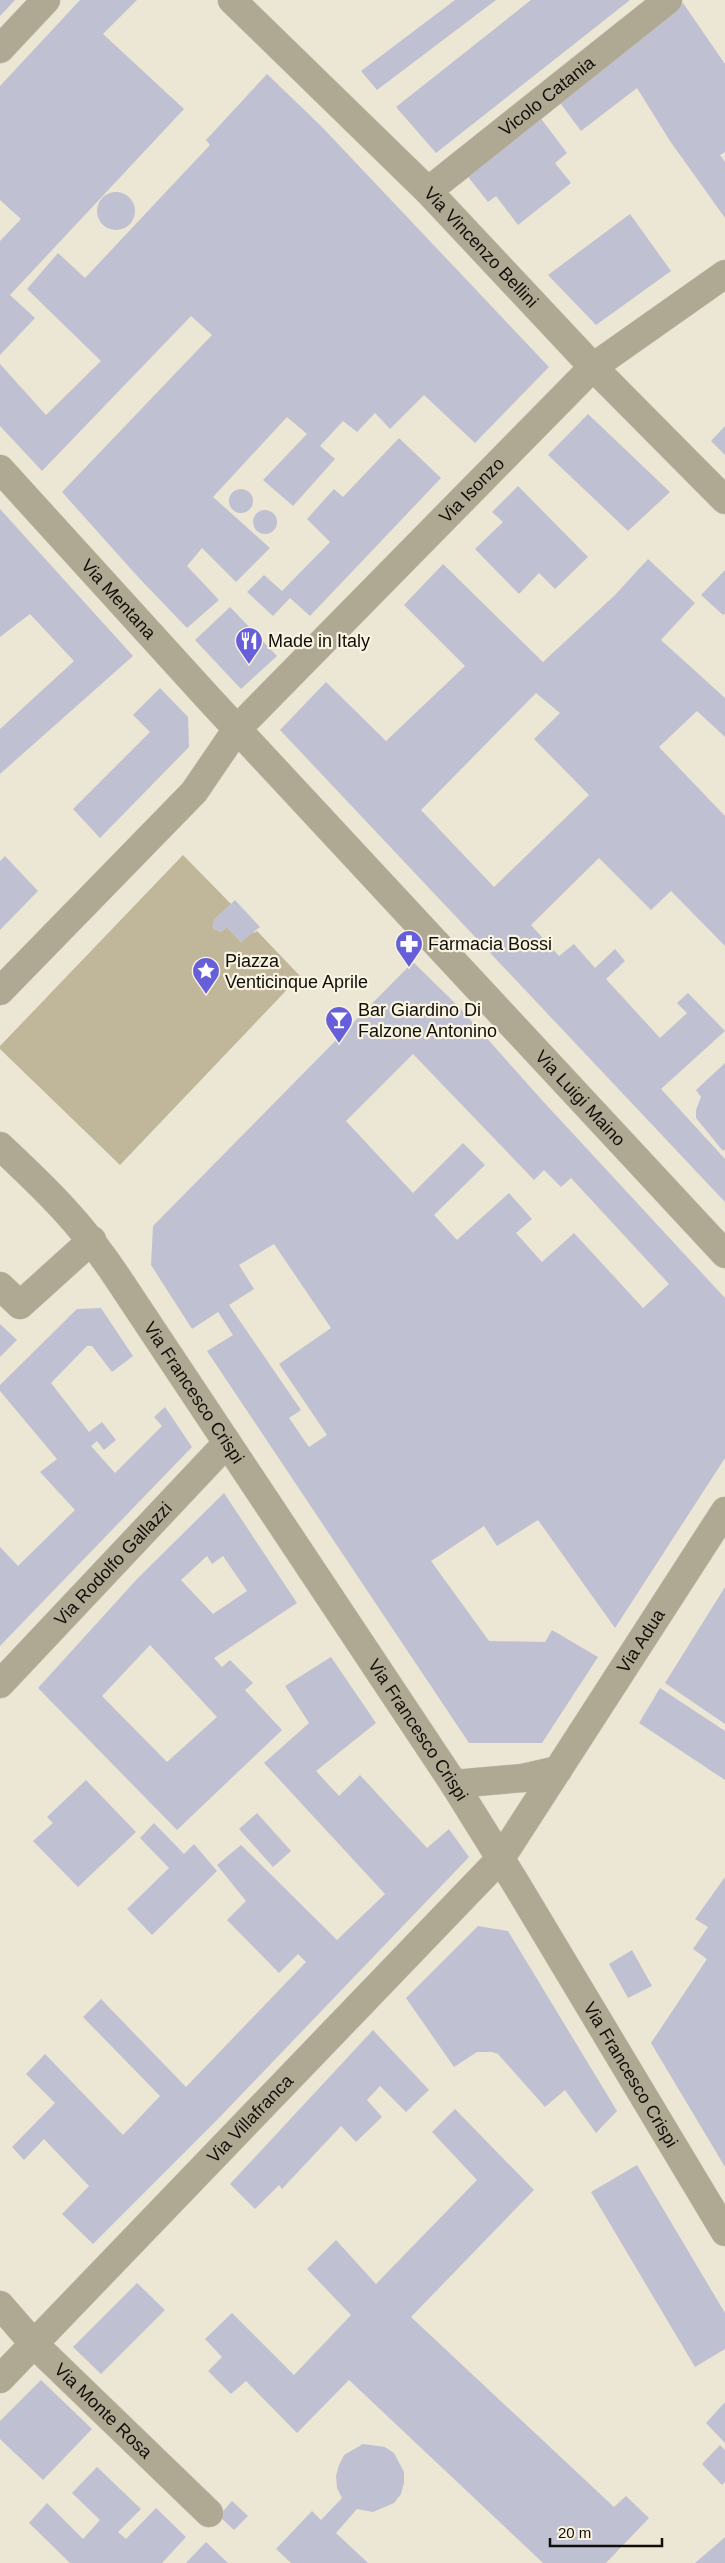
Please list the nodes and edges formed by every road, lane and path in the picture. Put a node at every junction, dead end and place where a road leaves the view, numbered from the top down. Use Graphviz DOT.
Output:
graph roads {
  1 [pos="46,0"];
  2 [pos="232,0"];
  3 [pos="668,0"];
  4 [pos="0,49"];
  5 [pos="428,191"];
  6 [pos="725,274"];
  7 [pos="593,367"];
  8 [pos="0,469"];
  9 [pos="725,500"];
  10 [pos="237,729"];
  11 [pos="0,990"];
  12 [pos="0,1146"];
  13 [pos="92,1240"];
  14 [pos="725,1254"];
  15 [pos="0,1286"];
  16 [pos="227,1443"];
  17 [pos="725,1511"];
  18 [pos="0,1684"];
  19 [pos="558,1770"];
  20 [pos="454,1784"];
  21 [pos="501,1858"];
  22 [pos="725,2232"];
  23 [pos="0,2305"];
  24 [pos="34,2344"];
  25 [pos="0,2379"];
  26 [pos="209,2513"];
  1 -- 4 [label="street"];
  2 -- 5 [label="street, Via Vincenzo Bellini"];
  3 -- 5 [label="street, Vicolo Catania"];
  5 -- 7 [label="street, Via Vincenzo Bellini"];
  6 -- 7 [label="street, Via Isonzo"];
  7 -- 9 [label="street, Via Vincenzo Bellini"];
  7 -- 10 [label="street, Via Isonzo"];
  8 -- 10 [label="street, Via Mentana"];
  10 -- 11 [label="street"];
  10 -- 14 [label="street, Via Luigi Maino"];
  12 -- 13 [label="street"];
  13 -- 15 [label="street"];
  13 -- 16 [label="street, Via Francesco Crispi"];
  16 -- 18 [label="street, Via Rodolfo Gallazzi"];
  16 -- 20 [label="street, Via Francesco Crispi"];
  17 -- 19 [label="street, Via Adua"];
  19 -- 20 [label="street"];
  19 -- 21 [label="street, Via Adua"];
  20 -- 21 [label="street, Via Francesco Crispi"];
  21 -- 22 [label="street, Via Francesco Crispi"];
  21 -- 24 [label="street, Via Villafranca"];
  23 -- 24 [label="street, Via Monte Rosa"];
  24 -- 25 [label="street, Via Villafranca"];
  24 -- 26 [label="street, Via Monte Rosa"];
}
